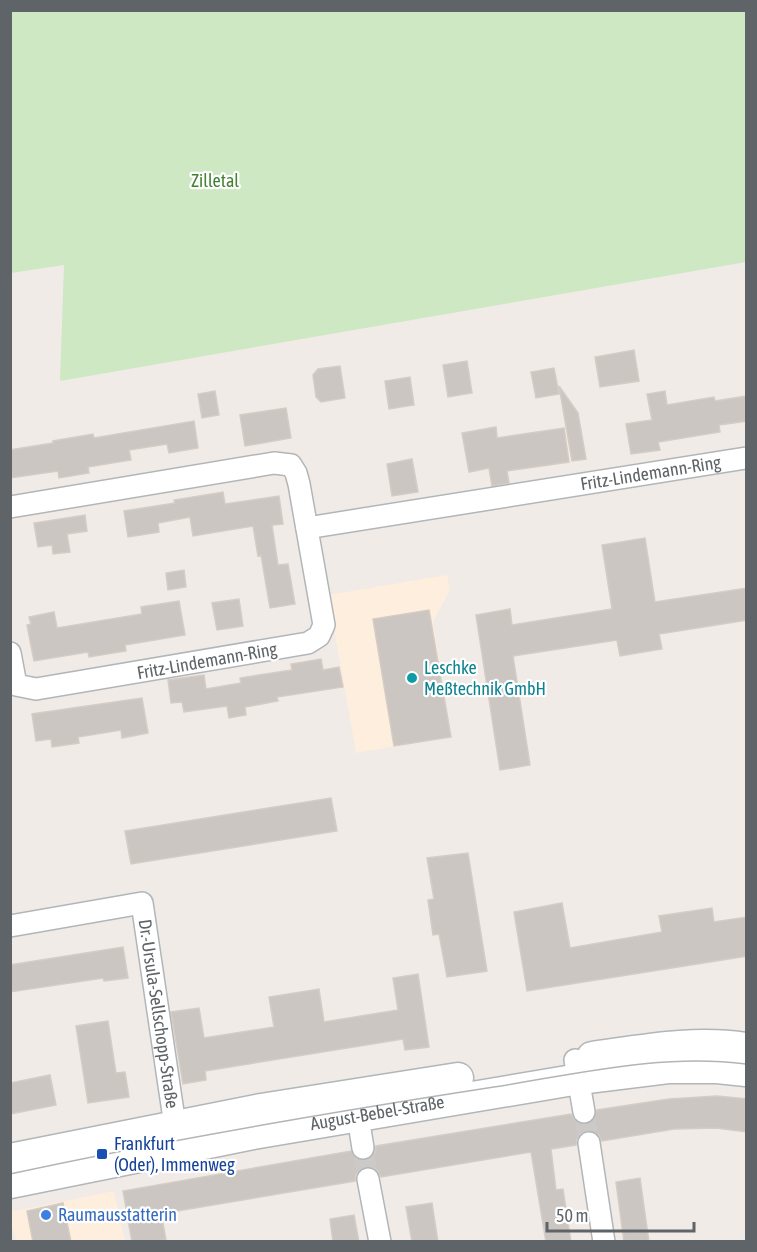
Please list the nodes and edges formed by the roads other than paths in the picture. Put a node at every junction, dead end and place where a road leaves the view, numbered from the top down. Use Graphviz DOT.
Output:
graph roads {
  1 [pos="747,458"];
  2 [pos="10,507"];
  3 [pos="307,528"];
  4 [pos="10,653"];
  5 [pos="10,926"];
  6 [pos="747,1048"];
  7 [pos="577,1070"];
  8 [pos="747,1071"];
  9 [pos="356,1105"];
  10 [pos="584,1112"];
  11 [pos="176,1137"];
  12 [pos="589,1143"];
  13 [pos="363,1148"];
  14 [pos="10,1159"];
  15 [pos="368,1179"];
  16 [pos="10,1183"];
  17 [pos="380,1242"];
  18 [pos="604,1242"];
  1 -- 3 [label="street, Fritz-Lindemann-Ring"];
  2 -- 3 [label="street, Fritz-Lindemann-Ring"];
  3 -- 4 [label="street, Fritz-Lindemann-Ring"];
  5 -- 11 [label="street, Dr.-Ursula-Sellschopp-Straße"];
  6 -- 7 [label="street, August-Bebel-Straße"];
  7 -- 8 [label="street, August-Bebel-Straße"];
  7 -- 9 [label="street, August-Bebel-Straße"];
  7 -- 10 [label="street"];
  9 -- 11 [label="street, August-Bebel-Straße"];
  9 -- 13 [label="street"];
  11 -- 14 [label="street, August-Bebel-Straße"];
  11 -- 16 [label="street, August-Bebel-Straße"];
  12 -- 18 [label="street"];
  15 -- 17 [label="street"];
}
